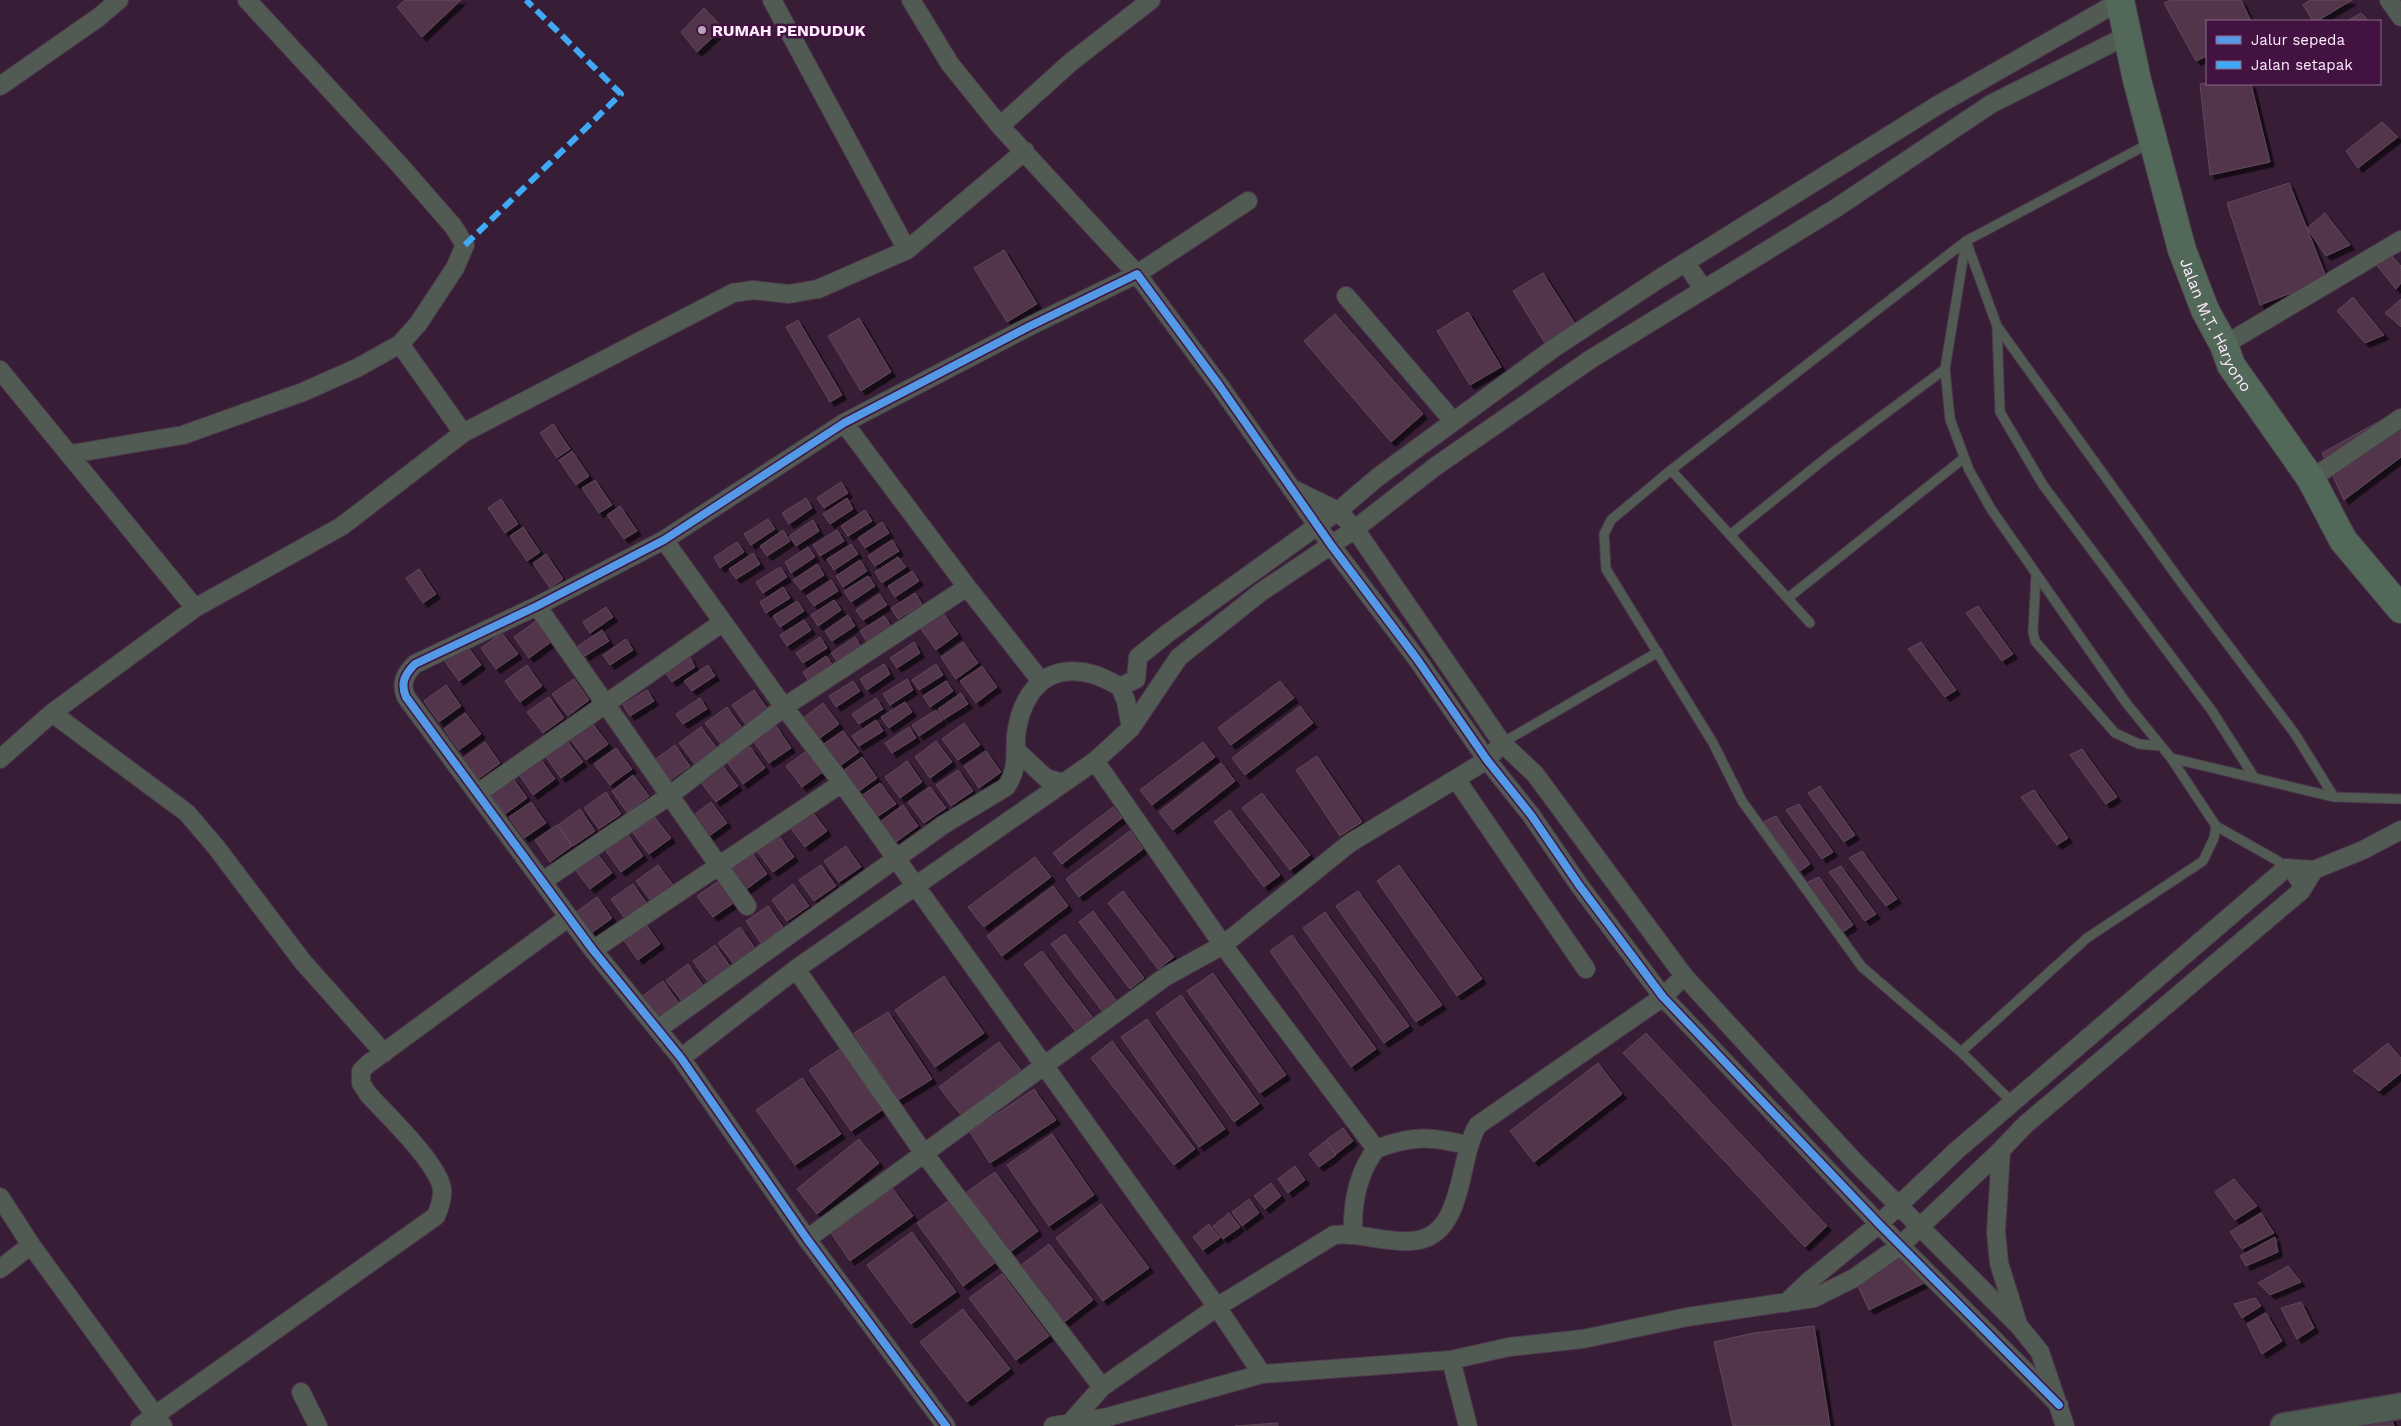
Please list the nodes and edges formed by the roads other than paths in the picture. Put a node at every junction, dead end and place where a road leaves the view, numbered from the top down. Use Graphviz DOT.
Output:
graph roads {
  1 [pos="119,0"];
  2 [pos="247,0"];
  3 [pos="772,0"];
  4 [pos="911,0"];
  5 [pos="1151,0"];
  6 [pos="2389,0"];
  7 [pos="2120,1"];
  8 [pos="1133,6"];
  9 [pos="2401,17"];
  10 [pos="2128,35"];
  11 [pos="0,86"];
  12 [pos="1000,126"];
  13 [pos="2153,141"];
  14 [pos="1025,151"];
  15 [pos="1248,201"];
  16 [pos="2401,240"];
  17 [pos="1966,241"];
  18 [pos="907,250"];
  19 [pos="1686,263"];
  20 [pos="1137,274"];
  21 [pos="1703,289"];
  22 [pos="1346,296"];
  23 [pos="1997,326"];
  24 [pos="400,344"];
  25 [pos="2224,345"];
  26 [pos="1945,369"];
  27 [pos="0,370"];
  28 [pos="2401,418"];
  29 [pos="1453,421"];
  30 [pos="844,423"];
  31 [pos="462,433"];
  32 [pos="71,454"];
  33 [pos="1964,458"];
  34 [pos="1671,470"];
  35 [pos="2311,479"];
  36 [pos="1292,488"];
  37 [pos="1338,511"];
  38 [pos="1318,525"];
  39 [pos="1355,529"];
  40 [pos="1730,535"];
  41 [pos="664,540"];
  42 [pos="1331,545"];
  43 [pos="2036,574"];
  44 [pos="967,587"];
  45 [pos="1788,598"];
  46 [pos="537,606"];
  47 [pos="195,608"];
  48 [pos="2401,609"];
  49 [pos="723,622"];
  50 [pos="1810,623"];
  51 [pos="1658,652"];
  52 [pos="1041,681"];
  53 [pos="1120,687"];
  54 [pos="605,705"];
  55 [pos="784,707"];
  56 [pos="52,713"];
  57 [pos="1130,728"];
  58 [pos="1502,743"];
  59 [pos="2161,746"];
  60 [pos="1017,751"];
  61 [pos="0,758"];
  62 [pos="2172,758"];
  63 [pos="1487,760"];
  64 [pos="1095,761"];
  65 [pos="2254,777"];
  66 [pos="1456,779"];
  67 [pos="842,783"];
  68 [pos="1063,783"];
  69 [pos="478,793"];
  70 [pos="669,796"];
  71 [pos="2334,797"];
  72 [pos="2401,799"];
  73 [pos="2216,826"];
  74 [pos="2401,830"];
  75 [pos="896,860"];
  76 [pos="718,866"];
  77 [pos="2286,868"];
  78 [pos="2314,870"];
  79 [pos="543,881"];
  80 [pos="915,886"];
  81 [pos="2300,890"];
  82 [pos="747,906"];
  83 [pos="569,917"];
  84 [pos="1223,945"];
  85 [pos="593,950"];
  86 [pos="796,969"];
  87 [pos="1586,969"];
  88 [pos="1684,976"];
  89 [pos="1663,997"];
  90 [pos="658,1029"];
  91 [pos="1961,1052"];
  92 [pos="384,1053"];
  93 [pos="681,1058"];
  94 [pos="1044,1065"];
  95 [pos="2013,1103"];
  96 [pos="2026,1124"];
  97 [pos="1469,1146"];
  98 [pos="1376,1149"];
  99 [pos="2001,1150"];
  100 [pos="923,1152"];
  101 [pos="0,1197"];
  102 [pos="1897,1206"];
  103 [pos="1879,1224"];
  104 [pos="1920,1226"];
  105 [pos="1353,1234"];
  106 [pos="807,1239"];
  107 [pos="31,1244"];
  108 [pos="1901,1245"];
  109 [pos="0,1269"];
  110 [pos="1786,1304"];
  111 [pos="1217,1307"];
  112 [pos="2019,1326"];
  113 [pos="1451,1360"];
  114 [pos="1262,1374"];
  115 [pos="1102,1387"];
  116 [pos="301,1392"];
  117 [pos="2059,1405"];
  118 [pos="2401,1406"];
  119 [pos="159,1420"];
  120 [pos="1071,1422"];
  121 [pos="140,1426"];
  122 [pos="318,1426"];
  123 [pos="946,1426"];
  124 [pos="1053,1426"];
  125 [pos="1468,1426"];
  126 [pos="2064,1426"];
  127 [pos="2283,1426"];
  1 -- 11 [label="street"];
  2 -- 24 [label="street"];
  3 -- 18 [label="street"];
  4 -- 12 [label="street"];
  5 -- 8 [label="street"];
  6 -- 9 [label="street"];
  7 -- 10 [label="highway, Jalan M.T. Haryono"];
  7 -- 19 [label="street"];
  8 -- 12 [label="street"];
  10 -- 13 [label="highway, Jalan M.T. Haryono"];
  10 -- 21 [label="street"];
  12 -- 14 [label="street"];
  13 -- 17 [label="lane"];
  13 -- 25 [label="highway, Jalan M.T. Haryono"];
  14 -- 18 [label="street"];
  14 -- 20 [label="street"];
  15 -- 20 [label="street"];
  16 -- 25 [label="street"];
  17 -- 23 [label="lane"];
  17 -- 26 [label="lane"];
  17 -- 34 [label="lane"];
  18 -- 31 [label="street"];
  19 -- 21 [label="street"];
  19 -- 29 [label="street"];
  20 -- 30 [label="street"];
  20 -- 36 [label="street"];
  21 -- 39 [label="street"];
  22 -- 29 [label="street"];
  23 -- 65 [label="lane"];
  23 -- 71 [label="lane"];
  24 -- 31 [label="street"];
  24 -- 32 [label="street"];
  25 -- 35 [label="highway, Jalan M.T. Haryono"];
  26 -- 33 [label="lane"];
  26 -- 40 [label="lane"];
  27 -- 32 [label="street"];
  28 -- 35 [label="street"];
  29 -- 37 [label="street"];
  30 -- 41 [label="street"];
  30 -- 44 [label="street"];
  31 -- 47 [label="street"];
  32 -- 47 [label="street"];
  33 -- 43 [label="lane"];
  33 -- 45 [label="lane"];
  34 -- 40 [label="lane"];
  34 -- 51 [label="lane"];
  35 -- 48 [label="highway, Jalan M.T. Haryono"];
  36 -- 37 [label="street"];
  36 -- 38 [label="street"];
  37 -- 38 [label="street"];
  37 -- 39 [label="street"];
  38 -- 42 [label="street"];
  38 -- 53 [label="street"];
  39 -- 42 [label="street"];
  39 -- 58 [label="street"];
  40 -- 45 [label="lane"];
  41 -- 46 [label="street"];
  41 -- 49 [label="street"];
  42 -- 57 [label="street"];
  42 -- 63 [label="street"];
  43 -- 59 [label="lane"];
  43 -- 59 [label="lane"];
  44 -- 52 [label="street"];
  44 -- 55 [label="street"];
  45 -- 50 [label="lane"];
  46 -- 54 [label="street"];
  46 -- 69 [label="street"];
  47 -- 56 [label="street"];
  49 -- 54 [label="street"];
  49 -- 55 [label="street"];
  51 -- 58 [label="lane"];
  51 -- 91 [label="lane"];
  52 -- 53 [label="street"];
  52 -- 60 [label="street"];
  53 -- 57 [label="street"];
  54 -- 69 [label="street"];
  54 -- 70 [label="street"];
  55 -- 67 [label="street"];
  55 -- 70 [label="street"];
  56 -- 61 [label="street"];
  56 -- 92 [label="street"];
  57 -- 64 [label="street"];
  58 -- 63 [label="street"];
  58 -- 88 [label="street"];
  59 -- 62 [label="lane"];
  60 -- 68 [label="street"];
  60 -- 75 [label="street"];
  62 -- 65 [label="lane"];
  62 -- 73 [label="lane"];
  63 -- 66 [label="street"];
  63 -- 89 [label="street"];
  64 -- 68 [label="street"];
  64 -- 84 [label="street"];
  65 -- 71 [label="lane"];
  66 -- 84 [label="street"];
  66 -- 87 [label="street"];
  67 -- 75 [label="street"];
  67 -- 76 [label="street"];
  68 -- 80 [label="street"];
  69 -- 79 [label="street"];
  70 -- 76 [label="street"];
  70 -- 79 [label="street"];
  71 -- 72 [label="lane"];
  73 -- 77 [label="lane"];
  73 -- 91 [label="lane"];
  74 -- 78 [label="street"];
  75 -- 80 [label="street"];
  75 -- 90 [label="street"];
  76 -- 82 [label="street"];
  76 -- 85 [label="street"];
  77 -- 78 [label="street"];
  77 -- 81 [label="lane"];
  77 -- 95 [label="street"];
  78 -- 81 [label="street"];
  79 -- 83 [label="street"];
  80 -- 86 [label="street"];
  80 -- 94 [label="street"];
  81 -- 96 [label="street"];
  83 -- 85 [label="street"];
  83 -- 92 [label="street"];
  84 -- 94 [label="street"];
  84 -- 98 [label="street"];
  85 -- 90 [label="street"];
  86 -- 93 [label="street"];
  86 -- 100 [label="street"];
  88 -- 89 [label="street"];
  88 -- 102 [label="street"];
  89 -- 97 [label="street"];
  89 -- 103 [label="street"];
  90 -- 93 [label="street"];
  91 -- 95 [label="lane"];
  92 -- 119 [label="street"];
  93 -- 106 [label="street"];
  94 -- 100 [label="street"];
  94 -- 111 [label="street"];
  95 -- 96 [label="street"];
  95 -- 102 [label="street"];
  96 -- 99 [label="street"];
  97 -- 98 [label="street"];
  97 -- 105 [label="street"];
  98 -- 105 [label="street"];
  99 -- 104 [label="street"];
  99 -- 112 [label="street"];
  100 -- 106 [label="street"];
  100 -- 115 [label="street"];
  101 -- 107 [label="street"];
  102 -- 103 [label="street"];
  102 -- 104 [label="street"];
  103 -- 108 [label="street"];
  103 -- 110 [label="street"];
  104 -- 108 [label="street"];
  104 -- 112 [label="street"];
  105 -- 111 [label="street"];
  106 -- 123 [label="street"];
  107 -- 109 [label="street"];
  107 -- 119 [label="street"];
  108 -- 110 [label="street"];
  108 -- 117 [label="street"];
  110 -- 113 [label="street"];
  111 -- 114 [label="street"];
  111 -- 115 [label="street"];
  112 -- 117 [label="street"];
  113 -- 114 [label="street"];
  113 -- 125 [label="street"];
  114 -- 120 [label="street"];
  115 -- 120 [label="street"];
  116 -- 122 [label="street"];
  117 -- 126 [label="street"];
  118 -- 127 [label="main road"];
  119 -- 121 [label="street"];
  120 -- 124 [label="street"];
}
